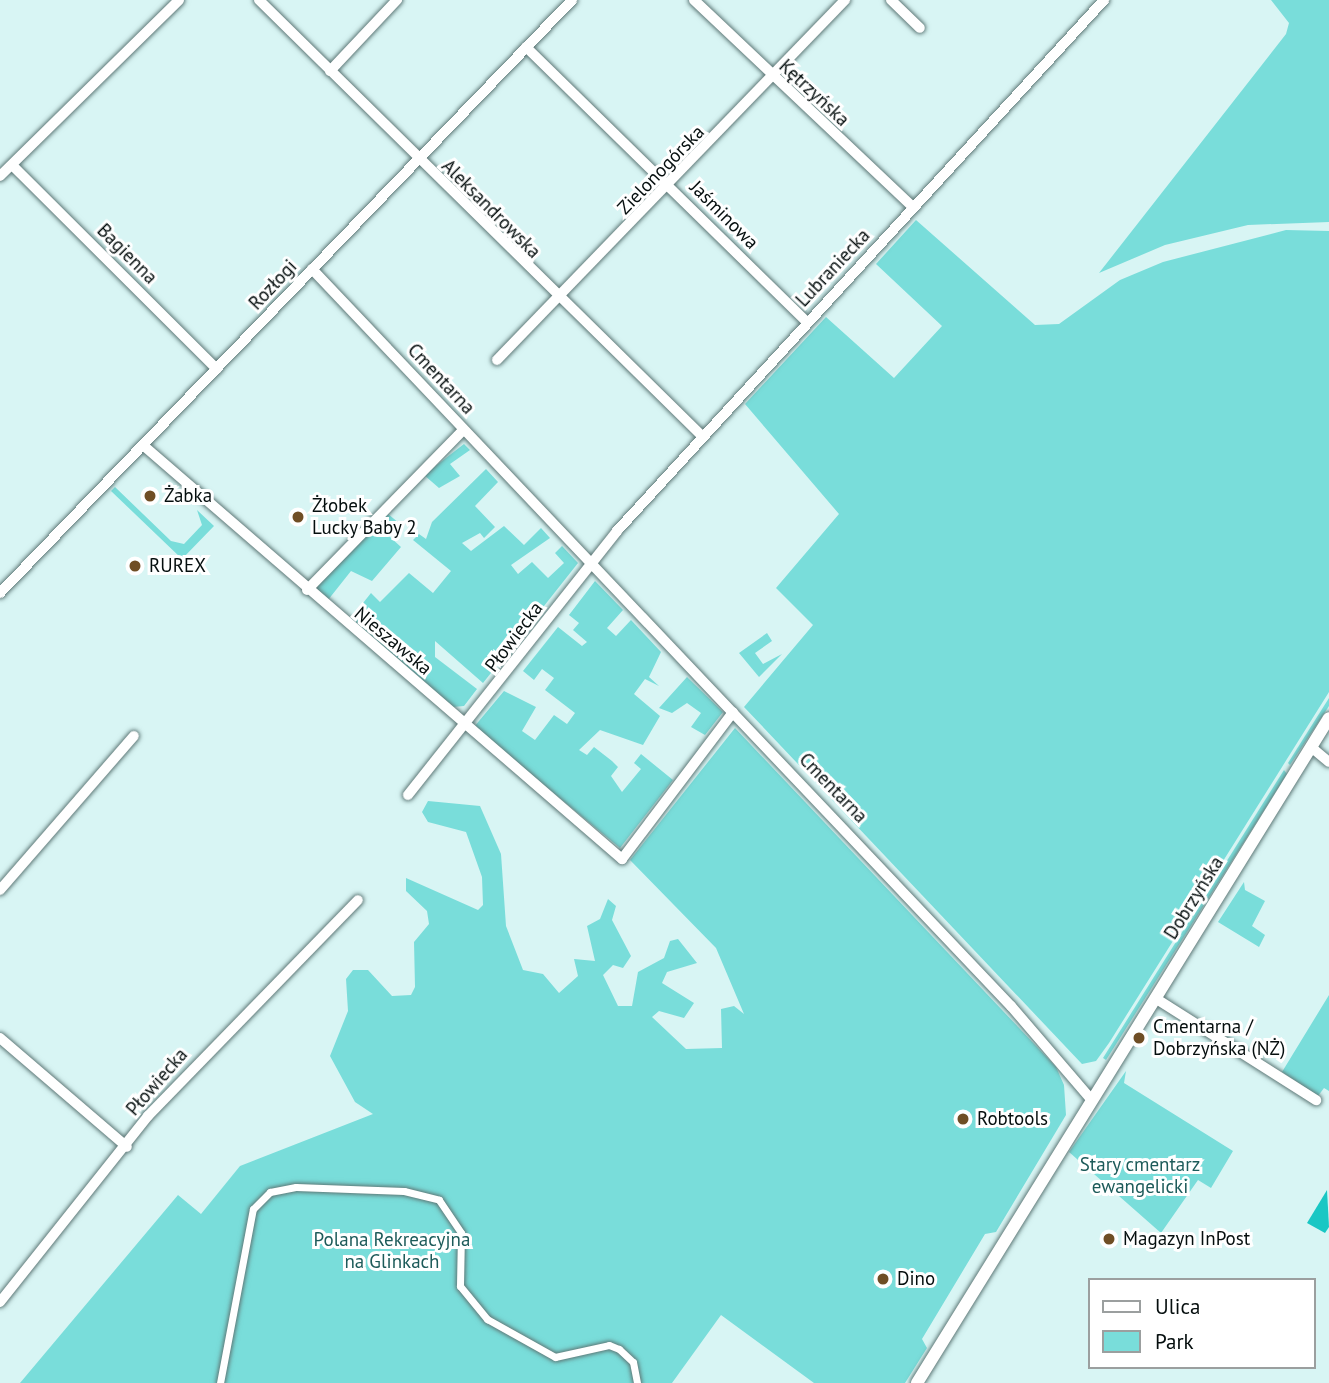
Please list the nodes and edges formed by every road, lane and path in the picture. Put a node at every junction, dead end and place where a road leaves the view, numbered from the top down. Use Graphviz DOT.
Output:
graph roads {
  1 [pos="179,0"];
  2 [pos="259,0"];
  3 [pos="397,0"];
  4 [pos="572,0"];
  5 [pos="694,0"];
  6 [pos="845,0"];
  7 [pos="891,0"];
  8 [pos="1103,0"];
  9 [pos="920,28"];
  10 [pos="526,47"];
  11 [pos="330,71"];
  12 [pos="772,79"];
  13 [pos="416,160"];
  14 [pos="12,164"];
  15 [pos="0,176"];
  16 [pos="670,187"];
  17 [pos="913,207"];
  18 [pos="312,270"];
  19 [pos="557,299"];
  20 [pos="806,321"];
  21 [pos="497,360"];
  22 [pos="218,369"];
  23 [pos="463,430"];
  24 [pos="703,437"];
  25 [pos="144,446"];
  26 [pos="592,563"];
  27 [pos="307,590"];
  28 [pos="0,593"];
  29 [pos="733,712"];
  30 [pos="1329,718"];
  31 [pos="468,727"];
  32 [pos="134,736"];
  33 [pos="1311,747"];
  34 [pos="1329,762"];
  35 [pos="408,796"];
  36 [pos="0,890"];
  37 [pos="358,900"];
  38 [pos="1155,998"];
  39 [pos="0,1038"];
  40 [pos="1090,1097"];
  41 [pos="1316,1100"];
  42 [pos="127,1147"];
  43 [pos="0,1302"];
  44 [pos="220,1383"];
  45 [pos="637,1383"];
  46 [pos="917,1383"];
  1 -- 14 [label="street"];
  2 -- 11 [label="street, Aleksandrowska"];
  3 -- 11 [label="street"];
  4 -- 10 [label="street, Rozłogi"];
  5 -- 12 [label="street, Kętrzyńska"];
  6 -- 12 [label="street, Zielonogórska"];
  7 -- 9 [label="street"];
  8 -- 17 [label="street, Lubraniecka"];
  10 -- 13 [label="street, Rozłogi"];
  10 -- 16 [label="street, Jaśminowa"];
  11 -- 13 [label="street, Aleksandrowska"];
  12 -- 16 [label="street, Zielonogórska"];
  12 -- 17 [label="street, Kętrzyńska"];
  13 -- 18 [label="street, Rozłogi"];
  13 -- 19 [label="street, Aleksandrowska"];
  14 -- 15 [label="street"];
  14 -- 22 [label="street, Bagienna"];
  16 -- 19 [label="street, Zielonogórska"];
  16 -- 20 [label="street, Jaśminowa"];
  17 -- 20 [label="street, Lubraniecka"];
  18 -- 22 [label="street, Rozłogi"];
  18 -- 23 [label="street, Cmentarna"];
  19 -- 21 [label="street, Zielonogórska"];
  19 -- 24 [label="street, Aleksandrowska"];
  20 -- 24 [label="street, Lubraniecka"];
  22 -- 25 [label="street, Rozłogi"];
  23 -- 26 [label="street, Cmentarna"];
  23 -- 27 [label="street"];
  24 -- 26 [label="street, Lubraniecka"];
  25 -- 27 [label="street, Nieszawska"];
  25 -- 28 [label="street, Rozłogi"];
  26 -- 29 [label="street, Cmentarna"];
  26 -- 31 [label="street, Płowiecka"];
  27 -- 31 [label="street, Nieszawska"];
  29 -- 31 [label="street, Nieszawska"];
  29 -- 40 [label="street, Cmentarna"];
  30 -- 33 [label="street, Dobrzyńska"];
  31 -- 35 [label="street, Płowiecka"];
  32 -- 36 [label="street"];
  33 -- 34 [label="street"];
  33 -- 38 [label="street, Dobrzyńska"];
  37 -- 42 [label="street, Płowiecka"];
  38 -- 40 [label="street, Dobrzyńska"];
  38 -- 41 [label="street"];
  39 -- 42 [label="street"];
  40 -- 46 [label="street"];
  42 -- 43 [label="street, Płowiecka"];
  44 -- 45 [label="street"];
}
